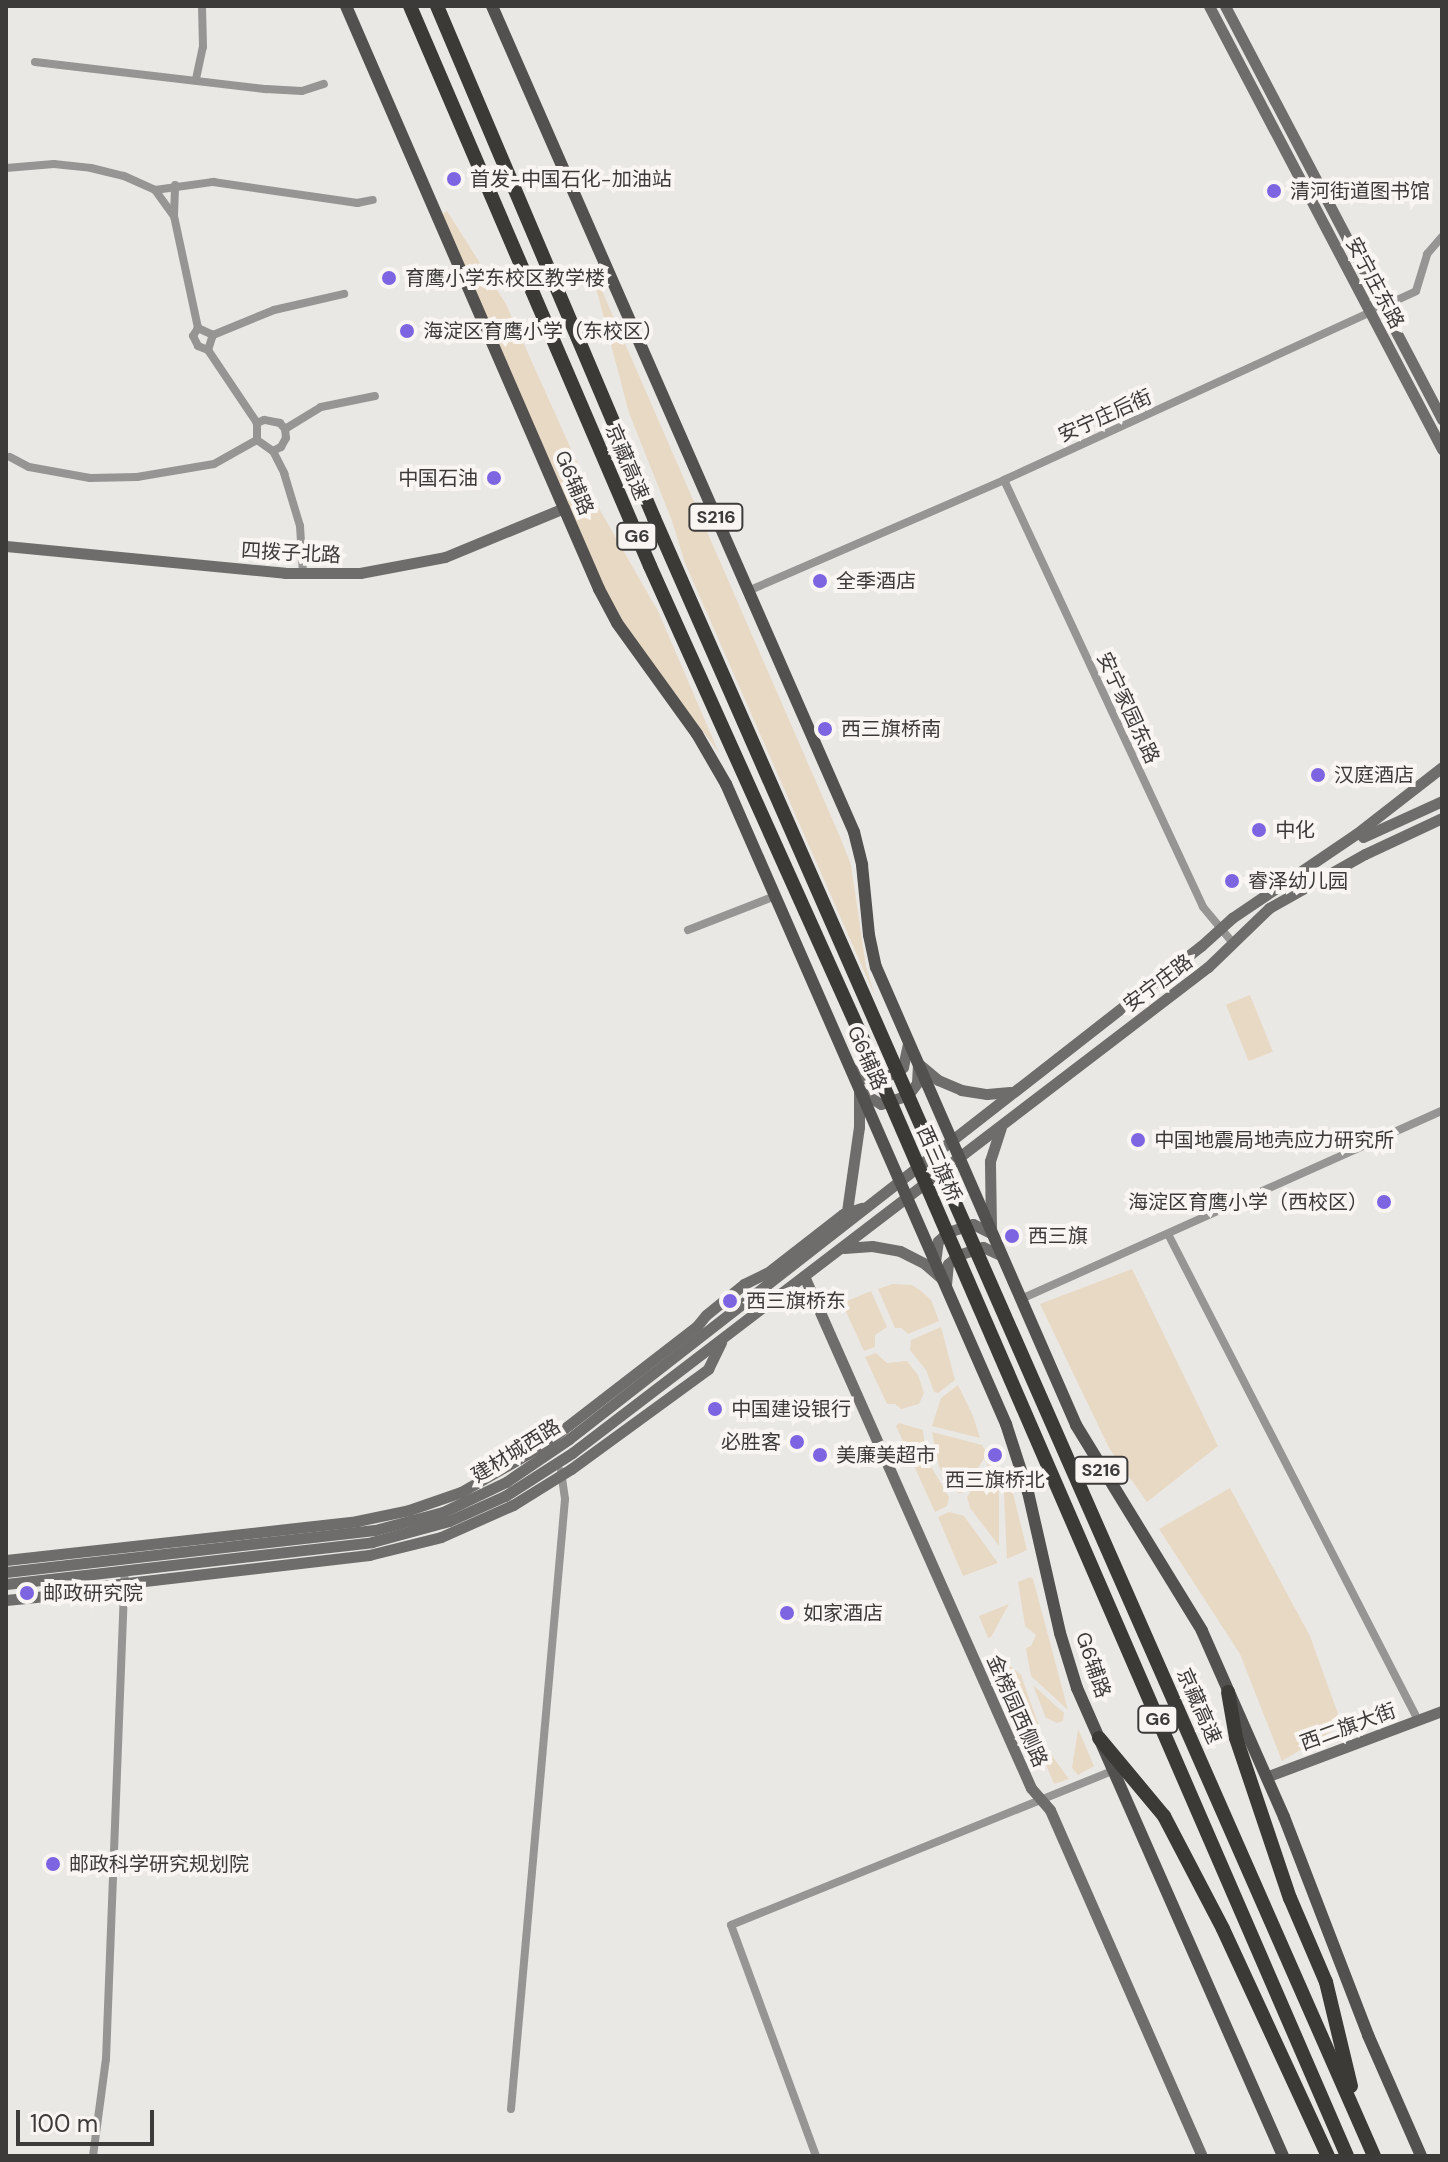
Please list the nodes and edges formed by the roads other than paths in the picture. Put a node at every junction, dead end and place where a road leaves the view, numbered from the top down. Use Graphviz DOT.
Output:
graph roads {
  1 [pos="202,6"];
  2 [pos="346,6"];
  3 [pos="410,6"];
  4 [pos="437,6"];
  5 [pos="492,6"];
  6 [pos="1209,6"];
  7 [pos="1225,6"];
  8 [pos="35,62"];
  9 [pos="196,79"];
  10 [pos="324,84"];
  11 [pos="6,168"];
  12 [pos="175,185"];
  13 [pos="155,190"];
  14 [pos="373,200"];
  15 [pos="174,216"];
  16 [pos="1442,237"];
  17 [pos="344,294"];
  18 [pos="1383,308"];
  19 [pos="1370,314"];
  20 [pos="198,328"];
  21 [pos="213,335"];
  22 [pos="208,350"];
  23 [pos="375,396"];
  24 [pos="1442,419"];
  25 [pos="257,423"];
  26 [pos="285,429"];
  27 [pos="257,440"];
  28 [pos="1442,449"];
  29 [pos="273,451"];
  30 [pos="10,457"];
  31 [pos="1004,480"];
  32 [pos="564,508"];
  33 [pos="6,546"];
  34 [pos="303,574"];
  35 [pos="748,591"];
  36 [pos="1442,767"];
  37 [pos="1442,801"];
  38 [pos="1442,818"];
  39 [pos="1333,851"];
  40 [pos="775,896"];
  41 [pos="1220,929"];
  42 [pos="688,930"];
  43 [pos="1233,943"];
  44 [pos="907,1037"];
  45 [pos="889,1056"];
  46 [pos="917,1060"];
  47 [pos="873,1062"];
  48 [pos="850,1067"];
  49 [pos="858,1085"];
  50 [pos="1022,1086"];
  51 [pos="1442,1111"];
  52 [pos="1010,1119"];
  53 [pos="952,1141"];
  54 [pos="959,1157"];
  55 [pos="900,1181"];
  56 [pos="907,1197"];
  57 [pos="871,1204"];
  58 [pos="846,1211"];
  59 [pos="839,1229"];
  60 [pos="1168,1234"];
  61 [pos="994,1236"];
  62 [pos="833,1254"];
  63 [pos="1004,1260"];
  64 [pos="937,1266"];
  65 [pos="987,1272"];
  66 [pos="804,1276"];
  67 [pos="947,1289"];
  68 [pos="1021,1299"];
  69 [pos="557,1464"];
  70 [pos="6,1560"];
  71 [pos="6,1572"];
  72 [pos="125,1577"];
  73 [pos="6,1584"];
  74 [pos="6,1600"];
  75 [pos="1228,1692"];
  76 [pos="1442,1711"];
  77 [pos="1418,1720"];
  78 [pos="1099,1738"];
  79 [pos="1113,1771"];
  80 [pos="1266,1777"];
  81 [pos="1041,1800"];
  82 [pos="511,2109"];
  83 [pos="1361,2125"];
  84 [pos="93,2156"];
  85 [pos="816,2156"];
  86 [pos="1202,2156"];
  87 [pos="1283,2156"];
  88 [pos="1328,2156"];
  89 [pos="1347,2156"];
  90 [pos="1374,2156"];
  91 [pos="1421,2156"];
  1 -- 9 [label="street"];
  2 -- 32 [label="main road, G6辅路"];
  3 -- 47 [label="highway, 京藏高速 / G6"];
  4 -- 45 [label="highway, 京藏高速 / G6"];
  5 -- 35 [label="main road, S216"];
  6 -- 19 [label="main road, 安宁庄东路"];
  7 -- 18 [label="main road, 安宁庄东路"];
  8 -- 9 [label="street"];
  9 -- 10 [label="street"];
  11 -- 13 [label="street"];
  12 -- 13 [label="street"];
  12 -- 14 [label="street"];
  12 -- 15 [label="street"];
  13 -- 15 [label="street"];
  15 -- 20 [label="street"];
  16 -- 18 [label="street, 安宁庄后街"];
  17 -- 21 [label="street"];
  18 -- 19 [label="street, 安宁庄后街"];
  18 -- 24 [label="main road, 安宁庄东路"];
  19 -- 28 [label="main road, 安宁庄东路"];
  19 -- 31 [label="street, 安宁庄后街"];
  20 -- 21 [label="street"];
  20 -- 22 [label="street"];
  21 -- 22 [label="street"];
  22 -- 25 [label="street"];
  23 -- 26 [label="street"];
  25 -- 26 [label="street"];
  25 -- 27 [label="street"];
  26 -- 29 [label="street"];
  27 -- 29 [label="street"];
  27 -- 30 [label="street"];
  29 -- 34 [label="street"];
  31 -- 35 [label="street, 安宁庄后街"];
  31 -- 41 [label="street, 安宁家园东路"];
  32 -- 34 [label="main road, 四拨子北路"];
  32 -- 40 [label="main road, G6辅路"];
  33 -- 34 [label="main road, 四拨子北路"];
  35 -- 44 [label="main road, S216"];
  36 -- 39 [label="main road, 安宁庄路"];
  37 -- 39 [label="main road, 安宁庄路"];
  38 -- 43 [label="main road, 安宁庄路"];
  39 -- 41 [label="main road, 安宁庄路"];
  40 -- 42 [label="street"];
  40 -- 48 [label="main road, G6辅路"];
  41 -- 43 [label="street, 安宁家园东路"];
  41 -- 50 [label="main road, 安宁庄路"];
  43 -- 52 [label="main road, 安宁庄路"];
  44 -- 46 [label="main road, S216"];
  44 -- 48 [label="main road"];
  45 -- 65 [label="highway, 西三旗桥 / G6"];
  46 -- 49 [label="main road"];
  46 -- 50 [label="main road"];
  46 -- 53 [label="main road, S216"];
  47 -- 89 [label="highway, 西三旗桥 / G6"];
  48 -- 49 [label="main road, G6辅路"];
  49 -- 55 [label="main road, G6辅路"];
  49 -- 58 [label="main road"];
  50 -- 53 [label="main road, 安宁庄路"];
  51 -- 60 [label="street"];
  52 -- 54 [label="main road, 安宁庄路"];
  52 -- 61 [label="main road"];
  53 -- 54 [label="main road, S216"];
  53 -- 55 [label="main road, 建材城西路"];
  54 -- 56 [label="main road, 安宁庄路"];
  54 -- 61 [label="main road, S216"];
  55 -- 56 [label="main road, G6辅路"];
  55 -- 57 [label="main road, 建材城西路"];
  56 -- 62 [label="main road, 建材城西路"];
  56 -- 64 [label="main road, G6辅路"];
  57 -- 58 [label="main road, 建材城西路"];
  57 -- 59 [label="main road, 建材城西路"];
  58 -- 59 [label="main road"];
  58 -- 70 [label="main road, 建材城西路"];
  59 -- 69 [label="main road, 建材城西路"];
  60 -- 68 [label="street"];
  60 -- 77 [label="street"];
  61 -- 63 [label="main road, S216"];
  61 -- 64 [label="main road"];
  62 -- 66 [label="main road, 建材城西路"];
  62 -- 67 [label="main road"];
  63 -- 67 [label="main road"];
  63 -- 68 [label="main road, S216"];
  64 -- 67 [label="main road, G6辅路"];
  65 -- 83 [label="highway, 京藏高速 / G6"];
  66 -- 69 [label="main road, 建材城西路"];
  66 -- 81 [label="main road, 金榜园西侧路"];
  67 -- 78 [label="main road, G6辅路"];
  68 -- 75 [label="main road, S216"];
  69 -- 71 [label="main road, 建材城西路"];
  69 -- 72 [label="main road, 建材城西路"];
  69 -- 82 [label="street"];
  72 -- 73 [label="main road, 建材城西路"];
  72 -- 74 [label="main road, 建材城西路"];
  72 -- 84 [label="street"];
  75 -- 80 [label="main road, S216"];
  75 -- 83 [label="highway"];
  76 -- 77 [label="main road, 西二旗大街"];
  77 -- 80 [label="main road, 西二旗大街"];
  78 -- 79 [label="main road, G6辅路"];
  78 -- 88 [label="highway"];
  79 -- 81 [label="street"];
  79 -- 87 [label="main road, G6辅路"];
  80 -- 91 [label="main road, S216"];
  81 -- 85 [label="street"];
  81 -- 86 [label="main road, 金榜园西侧路"];
  83 -- 90 [label="highway, 京藏高速 / G6"];
}
